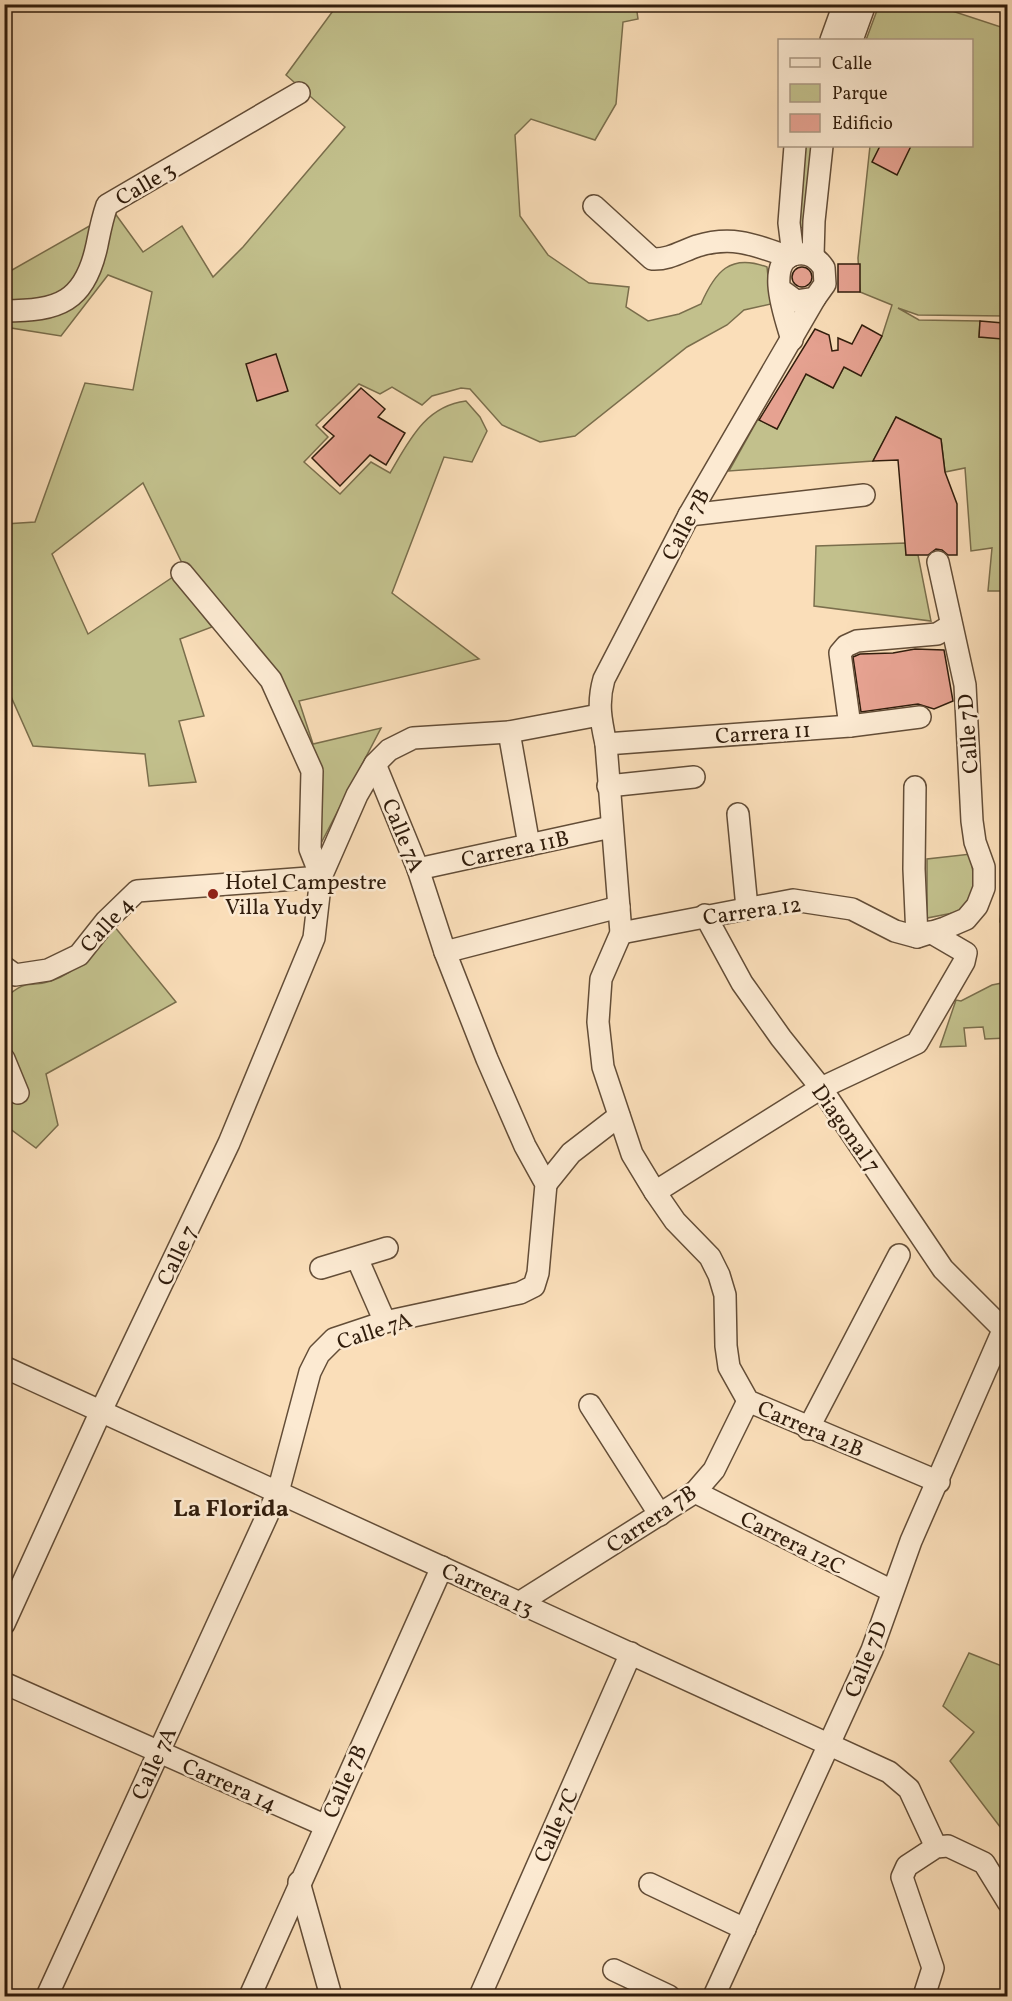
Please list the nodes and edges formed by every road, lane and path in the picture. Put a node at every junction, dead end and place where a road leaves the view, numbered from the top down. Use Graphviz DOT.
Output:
graph roads {
  1 [pos="844,4"];
  2 [pos="865,4"];
  3 [pos="831,39"];
  4 [pos="852,39"];
  5 [pos="299,93"];
  6 [pos="795,147"];
  7 [pos="822,147"];
  8 [pos="594,206"];
  9 [pos="798,256"];
  10 [pos="781,290"];
  11 [pos="815,298"];
  12 [pos="4,311"];
  13 [pos="792,340"];
  14 [pos="864,495"];
  15 [pos="689,514"];
  16 [pos="938,562"];
  17 [pos="182,573"];
  18 [pos="950,626"];
  19 [pos="599,715"];
  20 [pos="920,717"];
  21 [pos="850,726"];
  22 [pos="509,732"];
  23 [pos="606,744"];
  24 [pos="375,764"];
  25 [pos="694,777"];
  26 [pos="608,786"];
  27 [pos="915,788"];
  28 [pos="738,814"];
  29 [pos="611,827"];
  30 [pos="529,845"];
  31 [pos="418,869"];
  32 [pos="321,877"];
  33 [pos="618,907"];
  34 [pos="747,908"];
  35 [pos="705,915"];
  36 [pos="621,933"];
  37 [pos="924,935"];
  38 [pos="445,952"];
  39 [pos="5,968"];
  40 [pos="4,1059"];
  41 [pos="821,1089"];
  42 [pos="18,1093"];
  43 [pos="619,1116"];
  44 [pos="546,1184"];
  45 [pos="655,1192"];
  46 [pos="387,1248"];
  47 [pos="899,1255"];
  48 [pos="357,1258"];
  49 [pos="321,1268"];
  50 [pos="385,1322"];
  51 [pos="1006,1324"];
  52 [pos="4,1367"];
  53 [pos="748,1401"];
  54 [pos="590,1405"];
  55 [pos="101,1411"];
  56 [pos="808,1428"];
  57 [pos="939,1482"];
  58 [pos="278,1492"];
  59 [pos="695,1492"];
  60 [pos="660,1515"];
  61 [pos="442,1567"];
  62 [pos="892,1591"];
  63 [pos="519,1603"];
  64 [pos="4,1624"];
  65 [pos="631,1653"];
  66 [pos="4,1683"];
  67 [pos="829,1744"];
  68 [pos="158,1752"];
  69 [pos="324,1825"];
  70 [pos="936,1847"];
  71 [pos="299,1882"];
  72 [pos="650,1884"];
  73 [pos="1008,1902"];
  74 [pos="745,1929"];
  75 [pos="614,1971"];
  76 [pos="47,1996"];
  77 [pos="250,1996"];
  78 [pos="331,1996"];
  79 [pos="480,1996"];
  80 [pos="669,1996"];
  81 [pos="714,1996"];
  82 [pos="924,1996"];
  1 -- 3 [label="street"];
  2 -- 4 [label="street"];
  5 -- 12 [label="street, Calle 3"];
  6 -- 9 [label="street"];
  7 -- 9 [label="street"];
  8 -- 9 [label="street"];
  9 -- 10 [label="street"];
  9 -- 11 [label="street"];
  10 -- 11 [label="street"];
  10 -- 13 [label="street"];
  11 -- 13 [label="street, Calle 7B"];
  13 -- 15 [label="street, Calle 7B"];
  14 -- 15 [label="street"];
  15 -- 19 [label="street, Calle 7B"];
  16 -- 18 [label="street, Calle 7D"];
  17 -- 32 [label="street"];
  18 -- 21 [label="street"];
  18 -- 37 [label="street, Calle 7D"];
  19 -- 22 [label="street"];
  19 -- 23 [label="street, Calle 7B"];
  20 -- 21 [label="street, Carrera 11"];
  21 -- 23 [label="street, Carrera 11"];
  22 -- 24 [label="street"];
  22 -- 30 [label="street"];
  23 -- 26 [label="street, Calle 7B"];
  24 -- 31 [label="street, Calle 7A"];
  24 -- 32 [label="street"];
  25 -- 26 [label="street"];
  26 -- 29 [label="street, Calle 7B"];
  27 -- 37 [label="street"];
  28 -- 34 [label="street"];
  29 -- 30 [label="street, Carrera 11B"];
  29 -- 33 [label="street, Calle 7B"];
  30 -- 31 [label="street, Carrera 11B"];
  31 -- 38 [label="street, Calle 7A"];
  32 -- 39 [label="street, Calle 4"];
  32 -- 55 [label="street, Calle 7"];
  33 -- 36 [label="street, Calle 7B"];
  33 -- 38 [label="street"];
  34 -- 35 [label="street, Carrera 12"];
  34 -- 37 [label="street, Carrera 12"];
  35 -- 36 [label="street, Carrera 12"];
  35 -- 41 [label="street, Diagonal 7"];
  36 -- 43 [label="street, Carrera 12B"];
  37 -- 41 [label="street, Carrera 12"];
  38 -- 44 [label="street, Calle 7A"];
  40 -- 42 [label="street"];
  41 -- 45 [label="street"];
  41 -- 51 [label="street, Diagonal 7"];
  43 -- 44 [label="street"];
  43 -- 45 [label="street, Carrera 12B"];
  44 -- 50 [label="street, Calle 7A"];
  45 -- 53 [label="street, Carrera 12B"];
  46 -- 48 [label="street"];
  47 -- 56 [label="street"];
  48 -- 49 [label="street"];
  48 -- 50 [label="street"];
  50 -- 58 [label="street, Calle 7A"];
  51 -- 57 [label="street, Calle 7D"];
  52 -- 55 [label="street, Carrera 13"];
  53 -- 56 [label="street, Carrera 12B"];
  53 -- 59 [label="street, Carrera 7B"];
  54 -- 60 [label="street"];
  55 -- 58 [label="street, Carrera 13"];
  55 -- 64 [label="street, Calle 7"];
  56 -- 57 [label="street, Carrera 12B"];
  57 -- 62 [label="street, Calle 7D"];
  58 -- 61 [label="street, Carrera 13"];
  58 -- 68 [label="street, Calle 7A"];
  59 -- 60 [label="street, Carrera 7B"];
  59 -- 62 [label="street, Carrera 12C"];
  60 -- 63 [label="street, Carrera 7B"];
  61 -- 63 [label="street, Carrera 13"];
  61 -- 69 [label="street, Calle 7B"];
  62 -- 67 [label="street, Calle 7D"];
  63 -- 65 [label="street, Carrera 13"];
  65 -- 67 [label="street, Carrera 13"];
  65 -- 79 [label="street, Calle 7C"];
  66 -- 68 [label="street, Carrera 14"];
  67 -- 70 [label="street, Carrera 13"];
  67 -- 74 [label="street, Calle 7D"];
  68 -- 69 [label="street, Carrera 14"];
  68 -- 76 [label="street, Calle 7A"];
  69 -- 71 [label="street, Calle 7B"];
  70 -- 73 [label="street"];
  70 -- 82 [label="street"];
  71 -- 77 [label="street, Calle 7B"];
  71 -- 78 [label="street"];
  72 -- 74 [label="street"];
  74 -- 81 [label="street, Calle 7D"];
  75 -- 80 [label="street"];
}
